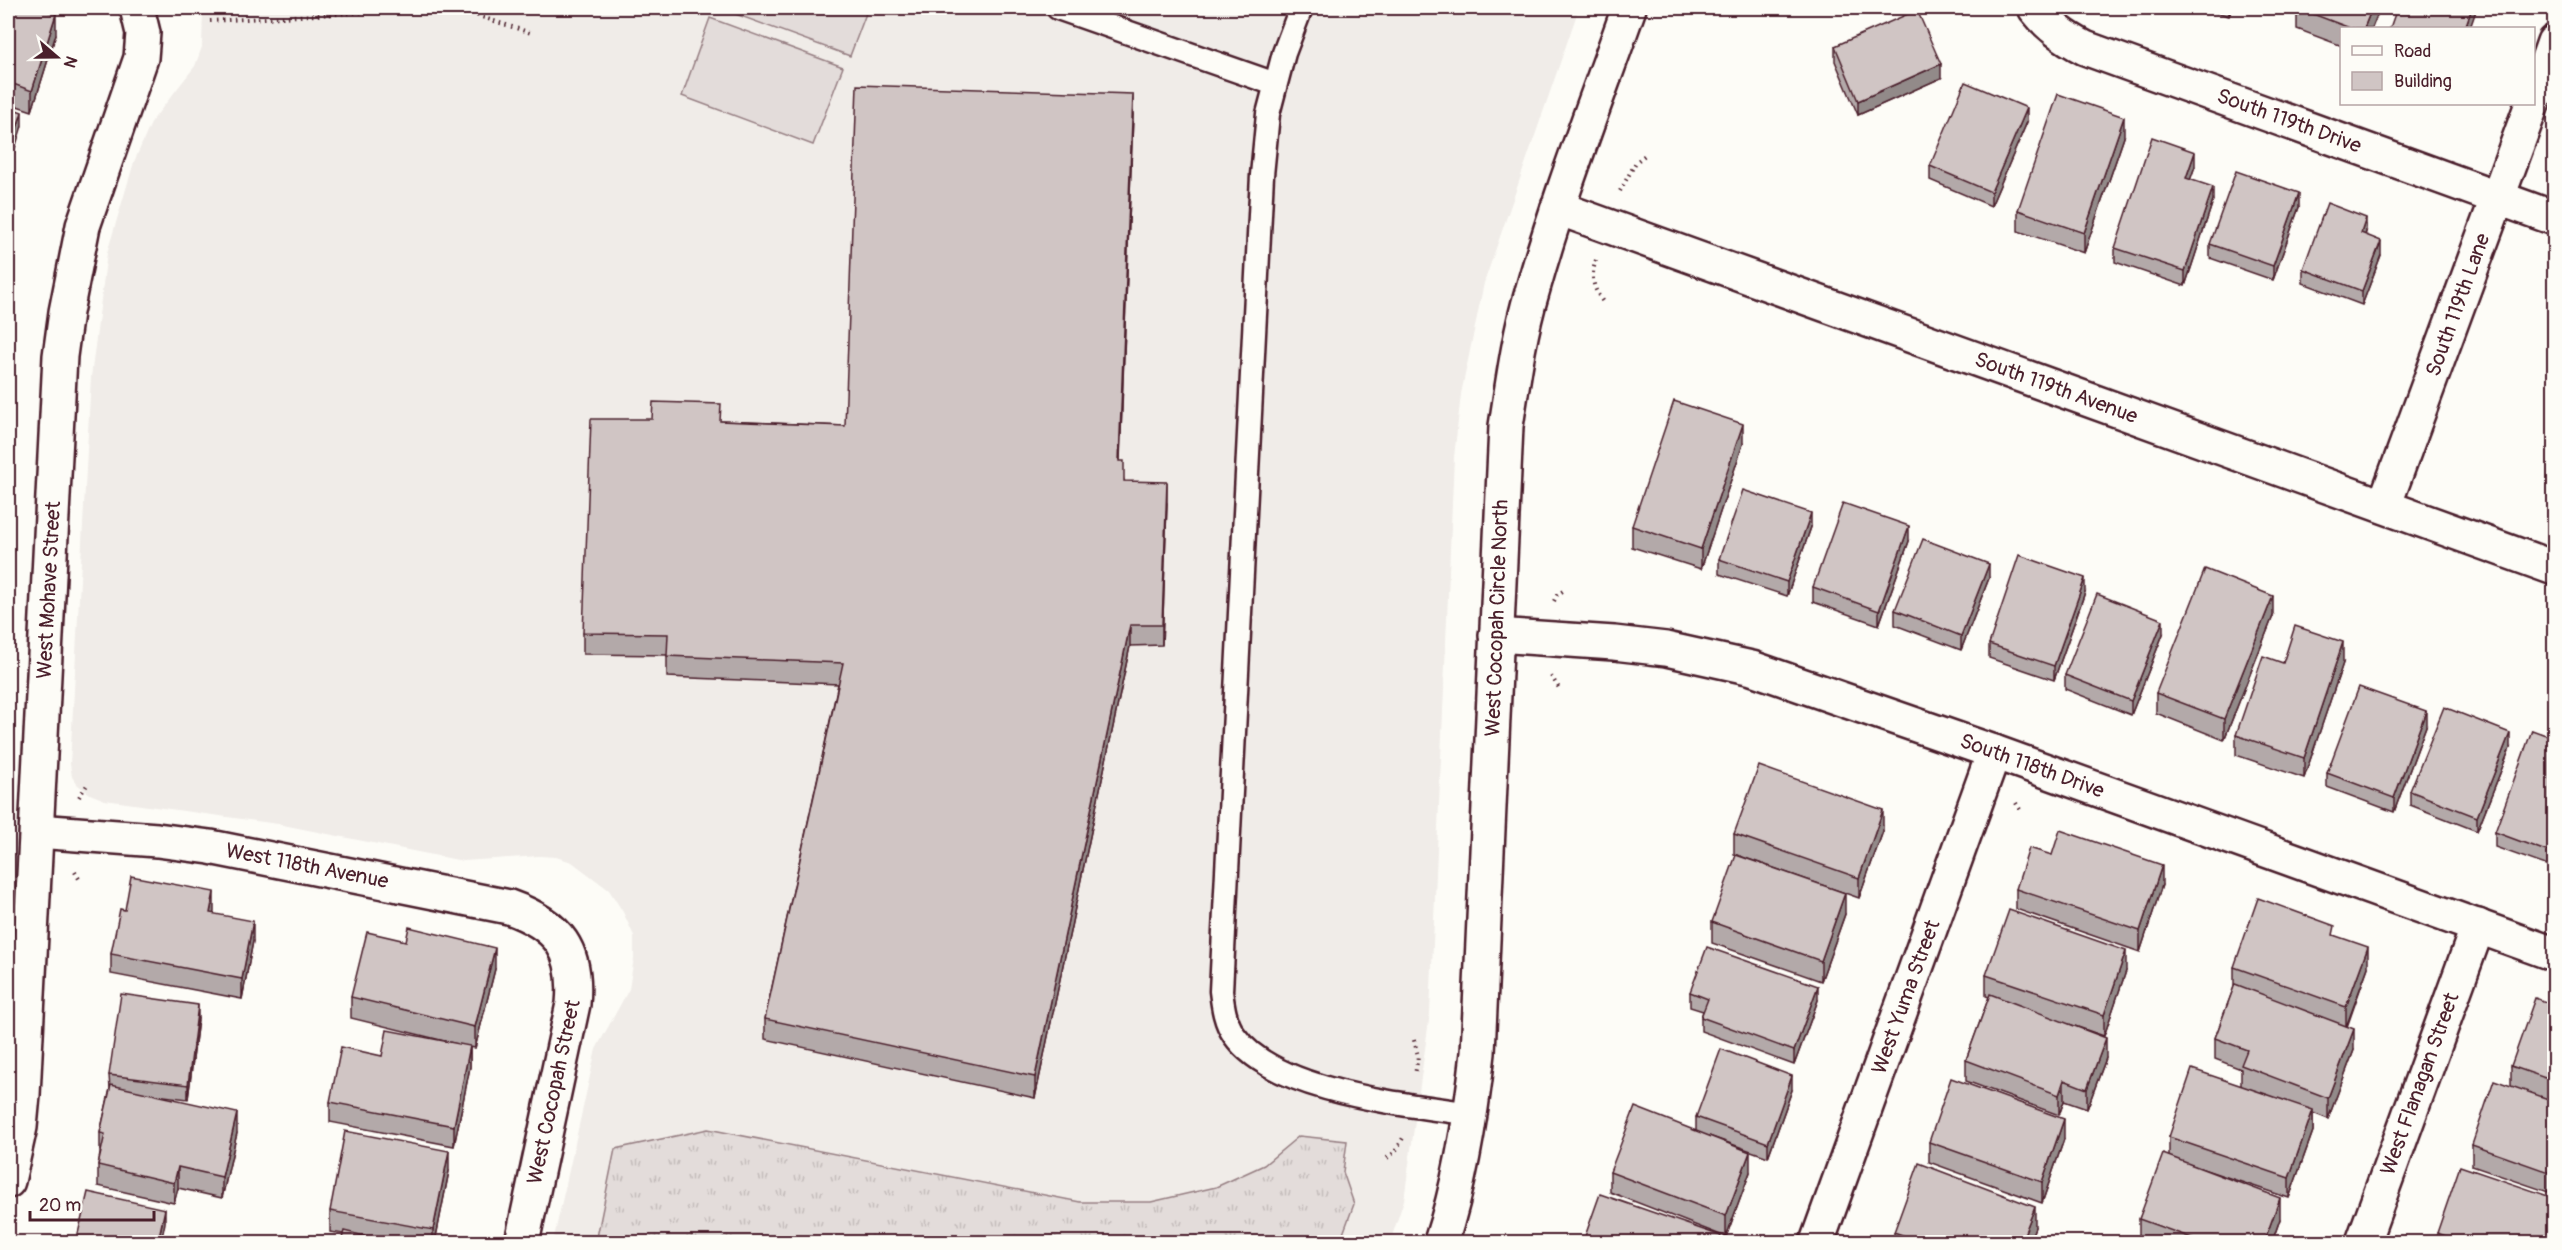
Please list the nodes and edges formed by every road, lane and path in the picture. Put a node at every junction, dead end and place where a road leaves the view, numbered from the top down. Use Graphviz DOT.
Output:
graph roads {
  1 [pos="442,8"];
  2 [pos="454,8"];
  3 [pos="1058,8"];
  4 [pos="1300,8"];
  5 [pos="1629,8"];
  6 [pos="2035,8"];
  7 [pos="138,9"];
  8 [pos="210,21"];
  9 [pos="531,33"];
  10 [pos="2554,42"];
  11 [pos="1275,84"];
  12 [pos="2535,96"];
  13 [pos="2532,105"];
  14 [pos="2498,197"];
  15 [pos="1558,208"];
  16 [pos="2554,218"];
  17 [pos="2384,506"];
  18 [pos="2554,568"];
  19 [pos="1496,636"];
  20 [pos="1994,752"];
  21 [pos="37,831"];
  22 [pos="2478,926"];
  23 [pos="564,943"];
  24 [pos="2554,954"];
  25 [pos="1471,1114"];
  26 [pos="8,1180"];
  27 [pos="522,1242"];
  28 [pos="1441,1242"];
  29 [pos="1817,1242"];
  30 [pos="2363,1242"];
  1 -- 8 [label="path"];
  2 -- 9 [label="path"];
  3 -- 11 [label="lane"];
  4 -- 11 [label="lane"];
  5 -- 15 [label="street, West Cocopah Circle North"];
  6 -- 14 [label="street, South 119th Drive"];
  7 -- 21 [label="street, West Mohave Street"];
  10 -- 12 [label="street"];
  11 -- 25 [label="lane"];
  13 -- 14 [label="street, South 119th Lane"];
  14 -- 16 [label="street, South 119th Drive"];
  14 -- 17 [label="street, South 119th Lane"];
  15 -- 17 [label="street, South 119th Avenue"];
  15 -- 19 [label="street, West Cocopah Circle North"];
  17 -- 18 [label="street, South 119th Avenue"];
  19 -- 20 [label="street, South 118th Drive"];
  19 -- 25 [label="street, West Cocopah Circle North"];
  20 -- 22 [label="street, South 118th Drive"];
  20 -- 29 [label="street, West Yuma Street"];
  21 -- 23 [label="street, West 118th Avenue"];
  21 -- 26 [label="street, West Mohave Street"];
  22 -- 24 [label="street, South 118th Drive"];
  22 -- 30 [label="street, West Flanagan Street"];
  23 -- 27 [label="street, West Cocopah Street"];
  25 -- 28 [label="street, West Cocopah Circle North"];
}
